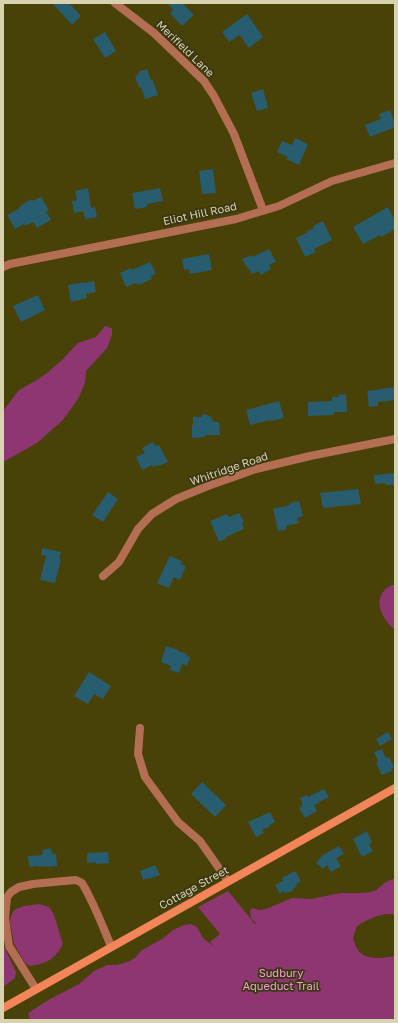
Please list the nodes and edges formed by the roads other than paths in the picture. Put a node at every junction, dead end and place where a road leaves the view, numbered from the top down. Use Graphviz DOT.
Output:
graph roads {
  1 [pos="115,3"];
  2 [pos="395,163"];
  3 [pos="263,210"];
  4 [pos="3,267"];
  5 [pos="395,439"];
  6 [pos="103,576"];
  7 [pos="140,728"];
  8 [pos="395,788"];
  9 [pos="228,881"];
  10 [pos="111,946"];
  11 [pos="36,989"];
  12 [pos="3,1008"];
  1 -- 3 [label="street, Merifield Lane"];
  2 -- 3 [label="street, Eliot Hill Road"];
  3 -- 4 [label="street, Eliot Hill Road"];
  5 -- 6 [label="street, Whitridge Road"];
  7 -- 9 [label="street"];
  8 -- 9 [label="street, Cottage Street"];
  9 -- 10 [label="street, Cottage Street"];
  10 -- 11 [label="street, Cottage Street"];
  10 -- 11 [label="street"];
  11 -- 12 [label="street, Cottage Street"];
}
